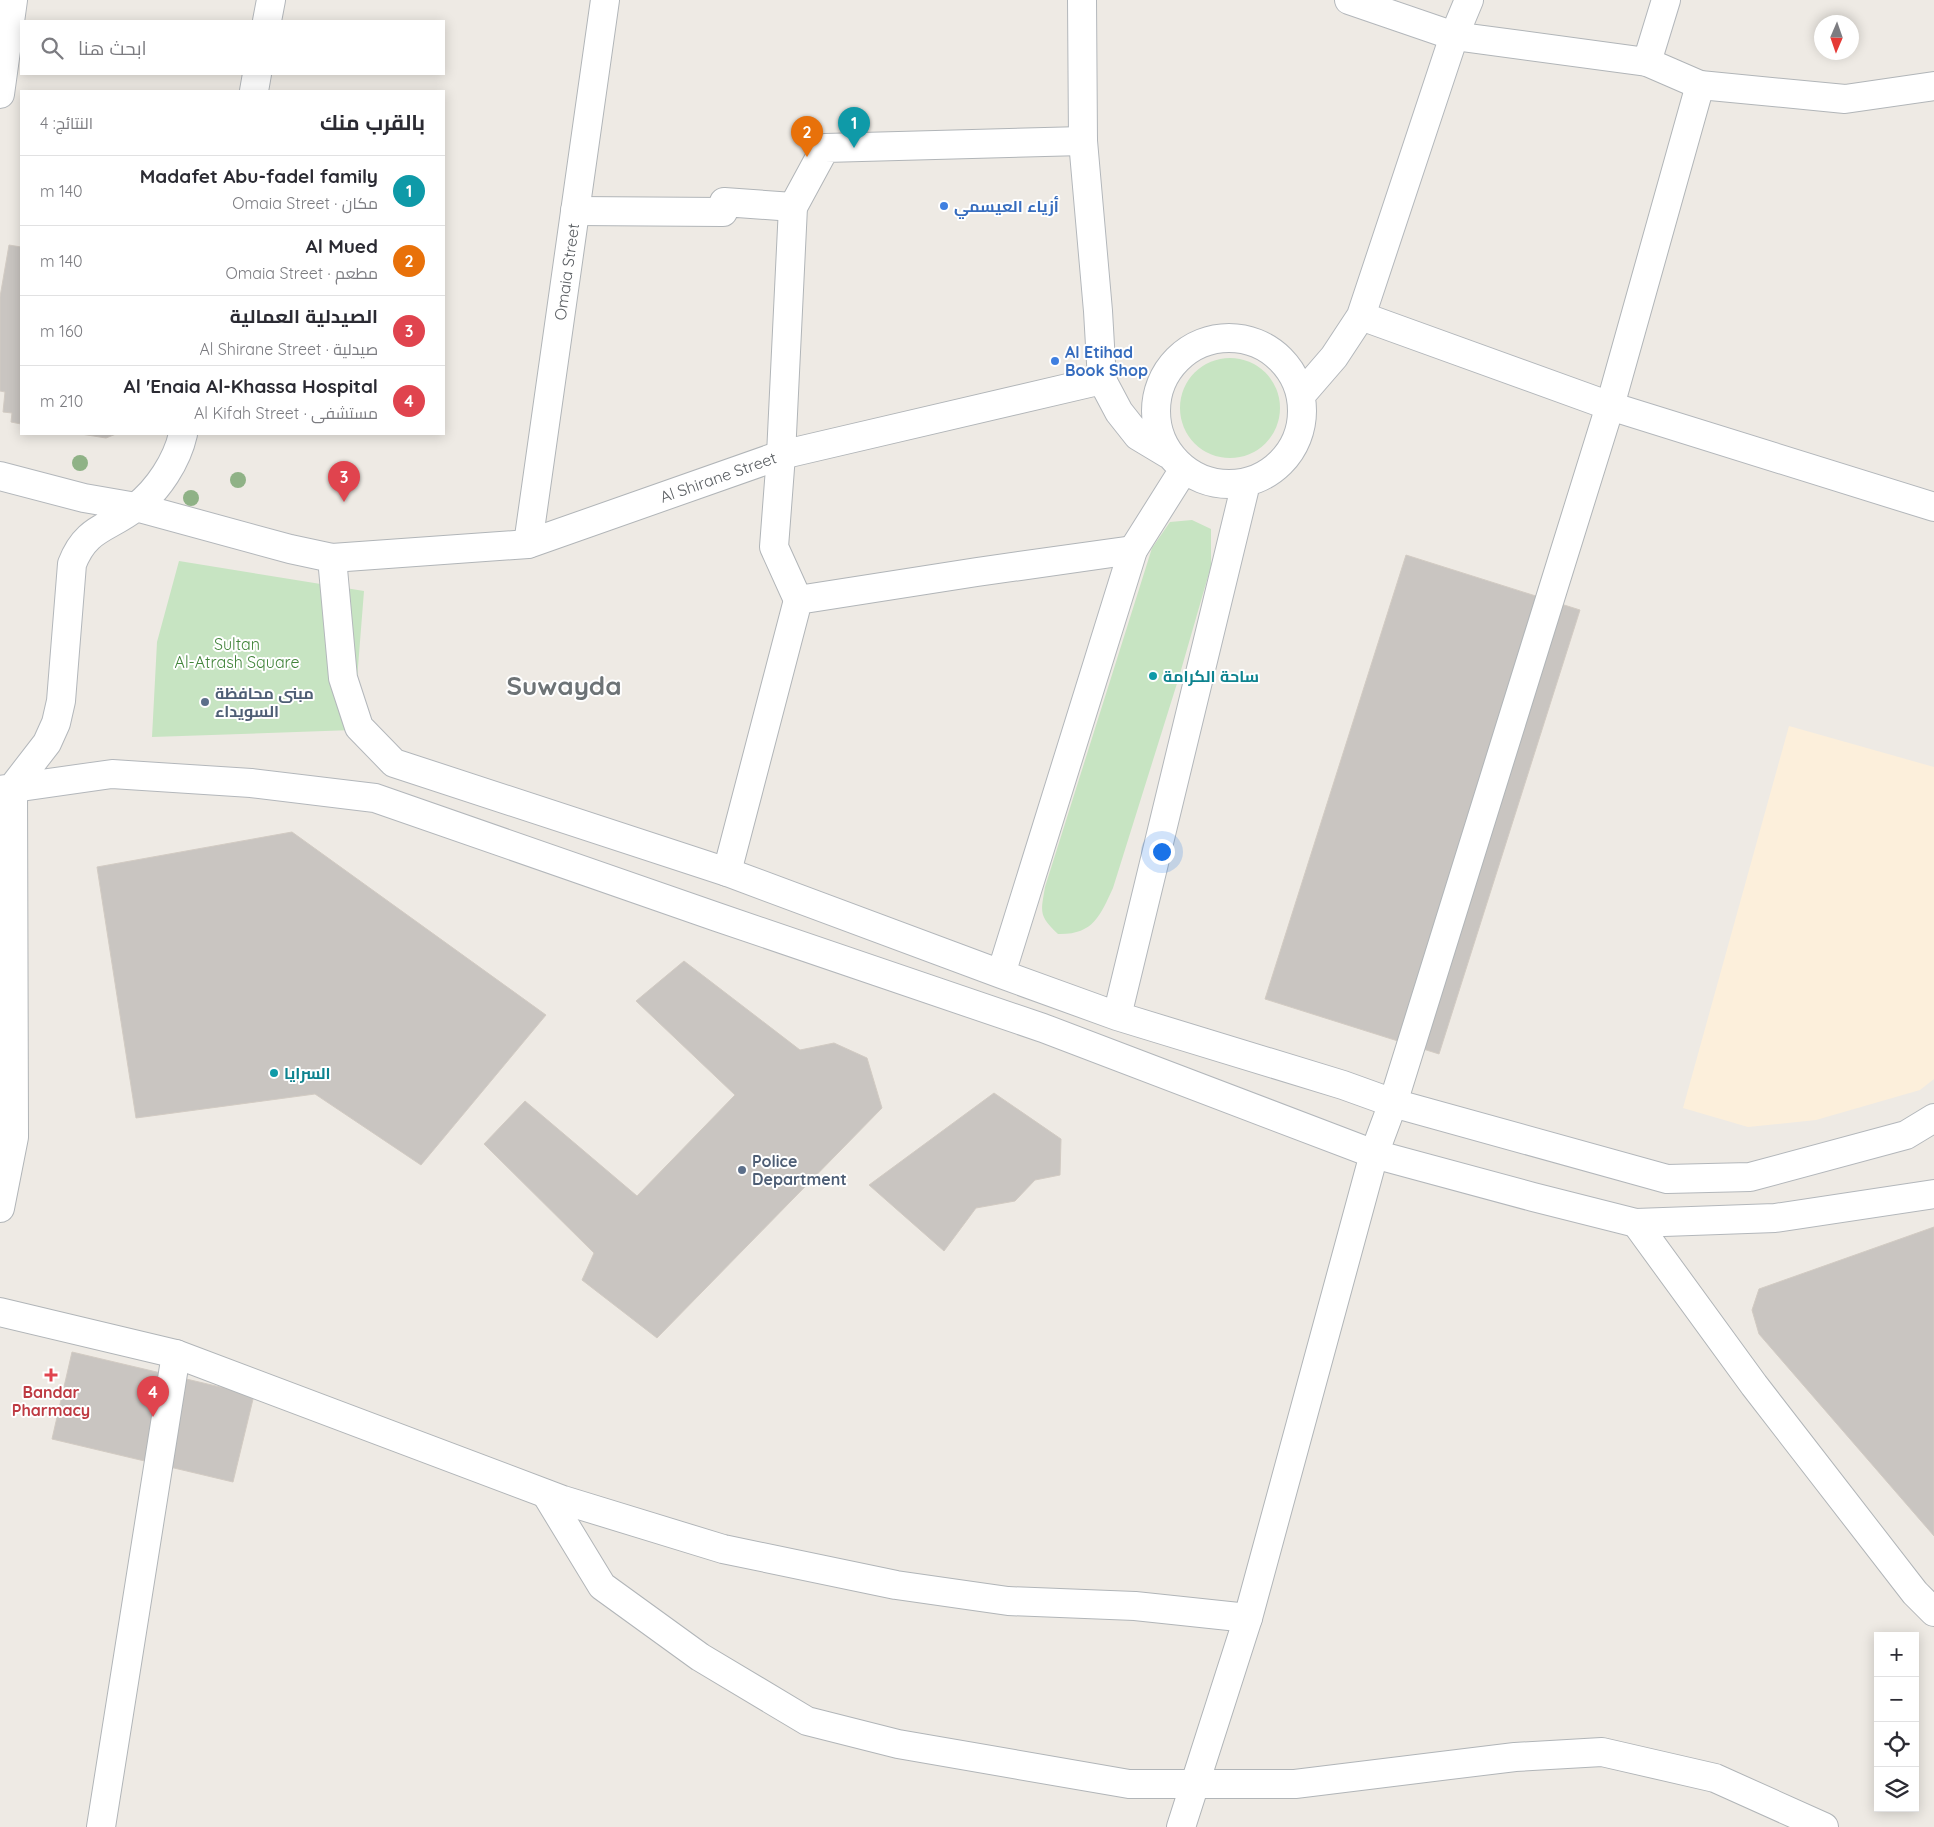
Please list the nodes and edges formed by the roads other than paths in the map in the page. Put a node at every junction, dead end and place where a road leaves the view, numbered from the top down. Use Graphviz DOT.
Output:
graph roads {
  1 [pos="13,0"];
  2 [pos="271,0"];
  3 [pos="605,0"];
  4 [pos="1082,0"];
  5 [pos="1349,0"];
  6 [pos="1469,0"];
  7 [pos="1666,0"];
  8 [pos="267,20"];
  9 [pos="1454,36"];
  10 [pos="1647,62"];
  11 [pos="257,75"];
  12 [pos="1700,85"];
  13 [pos="1934,86"];
  14 [pos="254,90"];
  15 [pos="0,94"];
  16 [pos="1083,141"];
  17 [pos="793,207"];
  18 [pos="575,211"];
  19 [pos="1361,316"];
  20 [pos="1102,380"];
  21 [pos="1302,394"];
  22 [pos="1610,406"];
  23 [pos="183,435"];
  24 [pos="781,455"];
  25 [pos="1176,462"];
  26 [pos="0,476"];
  27 [pos="1246,483"];
  28 [pos="136,507"];
  29 [pos="1934,507"];
  30 [pos="528,544"];
  31 [pos="1133,550"];
  32 [pos="332,558"];
  33 [pos="798,600"];
  34 [pos="7,788"];
  35 [pos="727,872"];
  36 [pos="1001,974"];
  37 [pos="1117,1016"];
  38 [pos="1393,1103"];
  39 [pos="1934,1118"];
  40 [pos="1374,1154"];
  41 [pos="1934,1194"];
  42 [pos="0,1208"];
  43 [pos="1636,1222"];
  44 [pos="0,1312"];
  45 [pos="176,1354"];
  46 [pos="546,1494"];
  47 [pos="1934,1612"];
  48 [pos="1248,1618"];
  49 [pos="1195,1784"];
  50 [pos="101,1827"];
  51 [pos="1181,1827"];
  52 [pos="1824,1827"];
  1 -- 15 [label="street"];
  2 -- 8 [label="street"];
  3 -- 18 [label="street, Omaia Street"];
  4 -- 16 [label="street"];
  5 -- 9 [label="street"];
  6 -- 9 [label="street"];
  7 -- 10 [label="street"];
  9 -- 10 [label="street"];
  9 -- 19 [label="street"];
  10 -- 12 [label="street"];
  11 -- 14 [label="street"];
  12 -- 13 [label="street"];
  12 -- 22 [label="street"];
  16 -- 17 [label="street"];
  16 -- 20 [label="street"];
  17 -- 18 [label="street"];
  17 -- 24 [label="street"];
  18 -- 30 [label="street, Omaia Street"];
  19 -- 21 [label="street"];
  19 -- 22 [label="street"];
  20 -- 24 [label="street, Al Shirane Street"];
  20 -- 25 [label="street"];
  21 -- 25 [label="street"];
  21 -- 27 [label="street"];
  22 -- 29 [label="street"];
  22 -- 38 [label="street"];
  23 -- 28 [label="street"];
  24 -- 30 [label="street, Al Shirane Street"];
  24 -- 33 [label="street"];
  25 -- 27 [label="street"];
  25 -- 31 [label="street"];
  26 -- 28 [label="street, Al Shirane Street"];
  27 -- 37 [label="street"];
  28 -- 32 [label="street, Al Shirane Street"];
  28 -- 34 [label="street"];
  30 -- 32 [label="street, Al Shirane Street"];
  31 -- 33 [label="street"];
  31 -- 36 [label="street"];
  32 -- 35 [label="street"];
  33 -- 35 [label="street"];
  34 -- 40 [label="street"];
  34 -- 42 [label="street"];
  35 -- 36 [label="street"];
  36 -- 37 [label="street"];
  37 -- 38 [label="street"];
  38 -- 39 [label="street"];
  38 -- 40 [label="street"];
  40 -- 43 [label="street"];
  40 -- 48 [label="street"];
  41 -- 43 [label="street"];
  43 -- 47 [label="street"];
  44 -- 45 [label="street"];
  45 -- 46 [label="street"];
  45 -- 50 [label="street"];
  46 -- 48 [label="street"];
  46 -- 49 [label="street"];
  48 -- 49 [label="street"];
  49 -- 51 [label="street"];
  49 -- 52 [label="street"];
}
